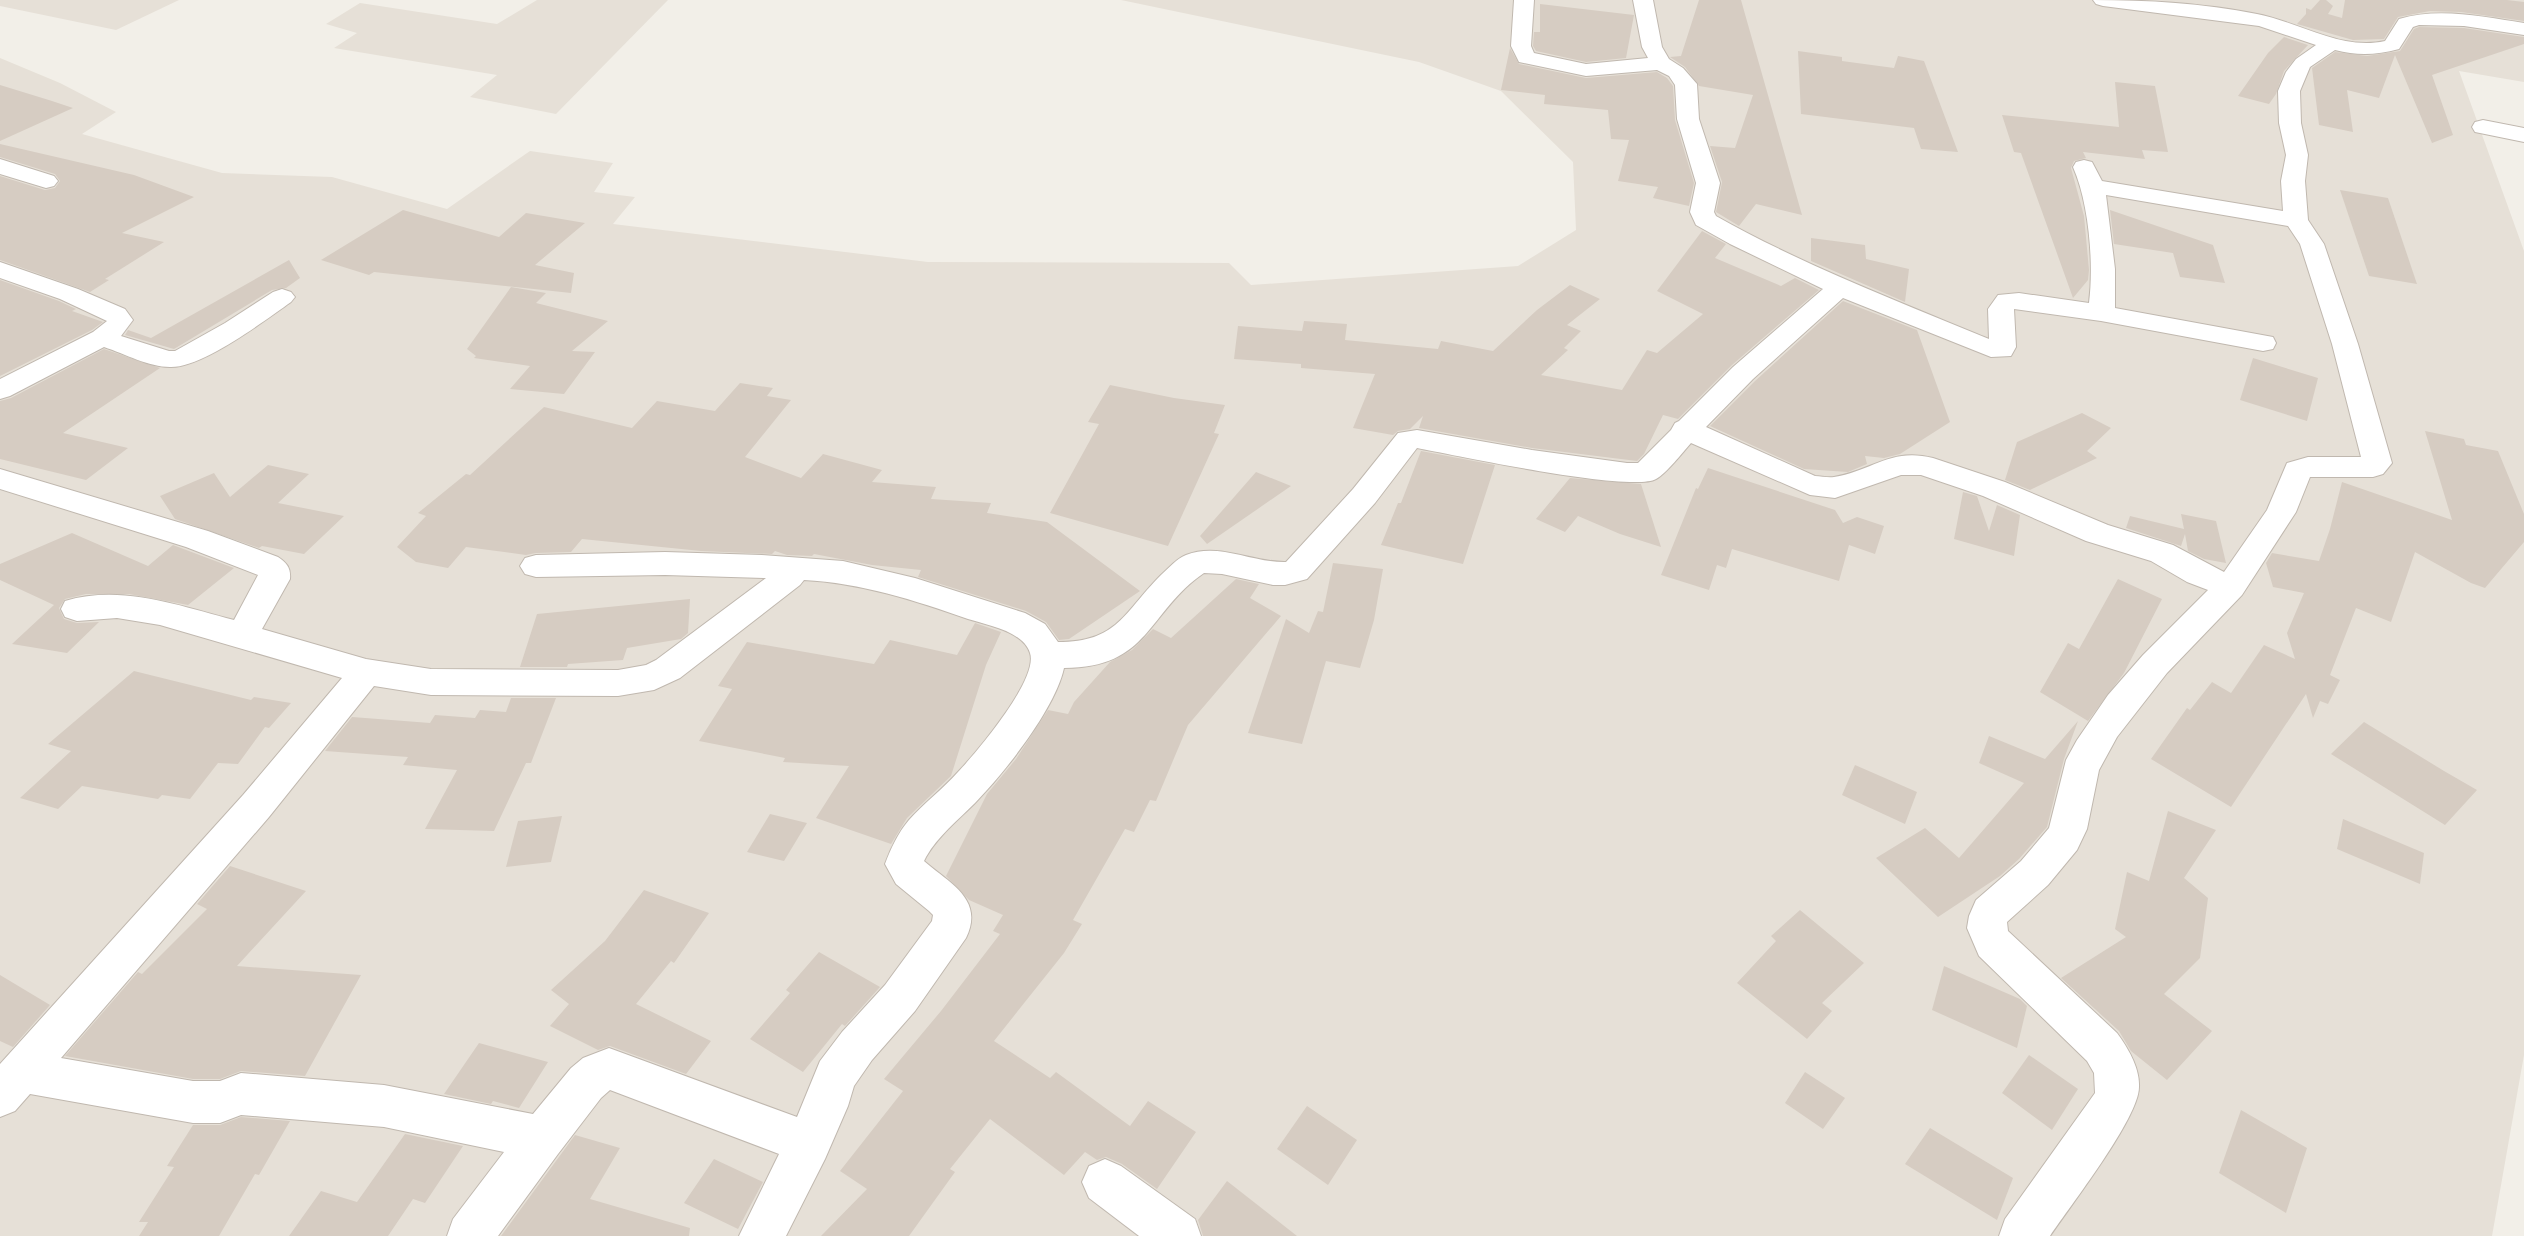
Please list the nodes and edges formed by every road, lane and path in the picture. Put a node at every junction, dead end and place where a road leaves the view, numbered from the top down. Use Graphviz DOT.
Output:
graph roads {
  1 [pos="1524,0"];
  2 [pos="1643,0"];
  3 [pos="2103,0"];
  4 [pos="2524,29"];
  5 [pos="2332,44"];
  6 [pos="1661,63"];
  7 [pos="2483,127"];
  8 [pos="2524,135"];
  9 [pos="0,166"];
  10 [pos="46,181"];
  11 [pos="2296,220"];
  12 [pos="0,270"];
  13 [pos="1840,287"];
  14 [pos="282,297"];
  15 [pos="2100,313"];
  16 [pos="102,338"];
  17 [pos="2263,344"];
  18 [pos="0,390"];
  19 [pos="1685,429"];
  20 [pos="0,479"];
  21 [pos="536,566"];
  22 [pos="795,568"];
  23 [pos="2231,587"];
  24 [pos="77,609"];
  25 [pos="242,635"];
  26 [pos="1048,655"];
  27 [pos="366,672"];
  28 [pos="11,1084"];
  29 [pos="542,1138"];
  30 [pos="808,1143"];
  31 [pos="1104,1182"];
  32 [pos="470,1236"];
  33 [pos="762,1236"];
  34 [pos="1178,1236"];
  35 [pos="2022,1236"];
  1 -- 6 [label="street"];
  2 -- 6 [label="street"];
  3 -- 5 [label="street"];
  4 -- 5 [label="street"];
  5 -- 11 [label="street"];
  6 -- 13 [label="street"];
  7 -- 8 [label="street"];
  9 -- 10 [label="street"];
  11 -- 15 [label="street"];
  11 -- 23 [label="street"];
  12 -- 16 [label="street"];
  13 -- 15 [label="street"];
  13 -- 19 [label="street"];
  14 -- 16 [label="street"];
  15 -- 17 [label="street"];
  16 -- 18 [label="street"];
  19 -- 23 [label="street"];
  19 -- 26 [label="street"];
  20 -- 25 [label="street"];
  21 -- 22 [label="street"];
  22 -- 26 [label="street"];
  22 -- 27 [label="street"];
  23 -- 35 [label="street"];
  24 -- 25 [label="street"];
  25 -- 27 [label="street"];
  26 -- 30 [label="street"];
  27 -- 28 [label="street"];
  28 -- 29 [label="street"];
  29 -- 30 [label="street"];
  29 -- 32 [label="street"];
  30 -- 33 [label="street"];
  31 -- 34 [label="street"];
}
